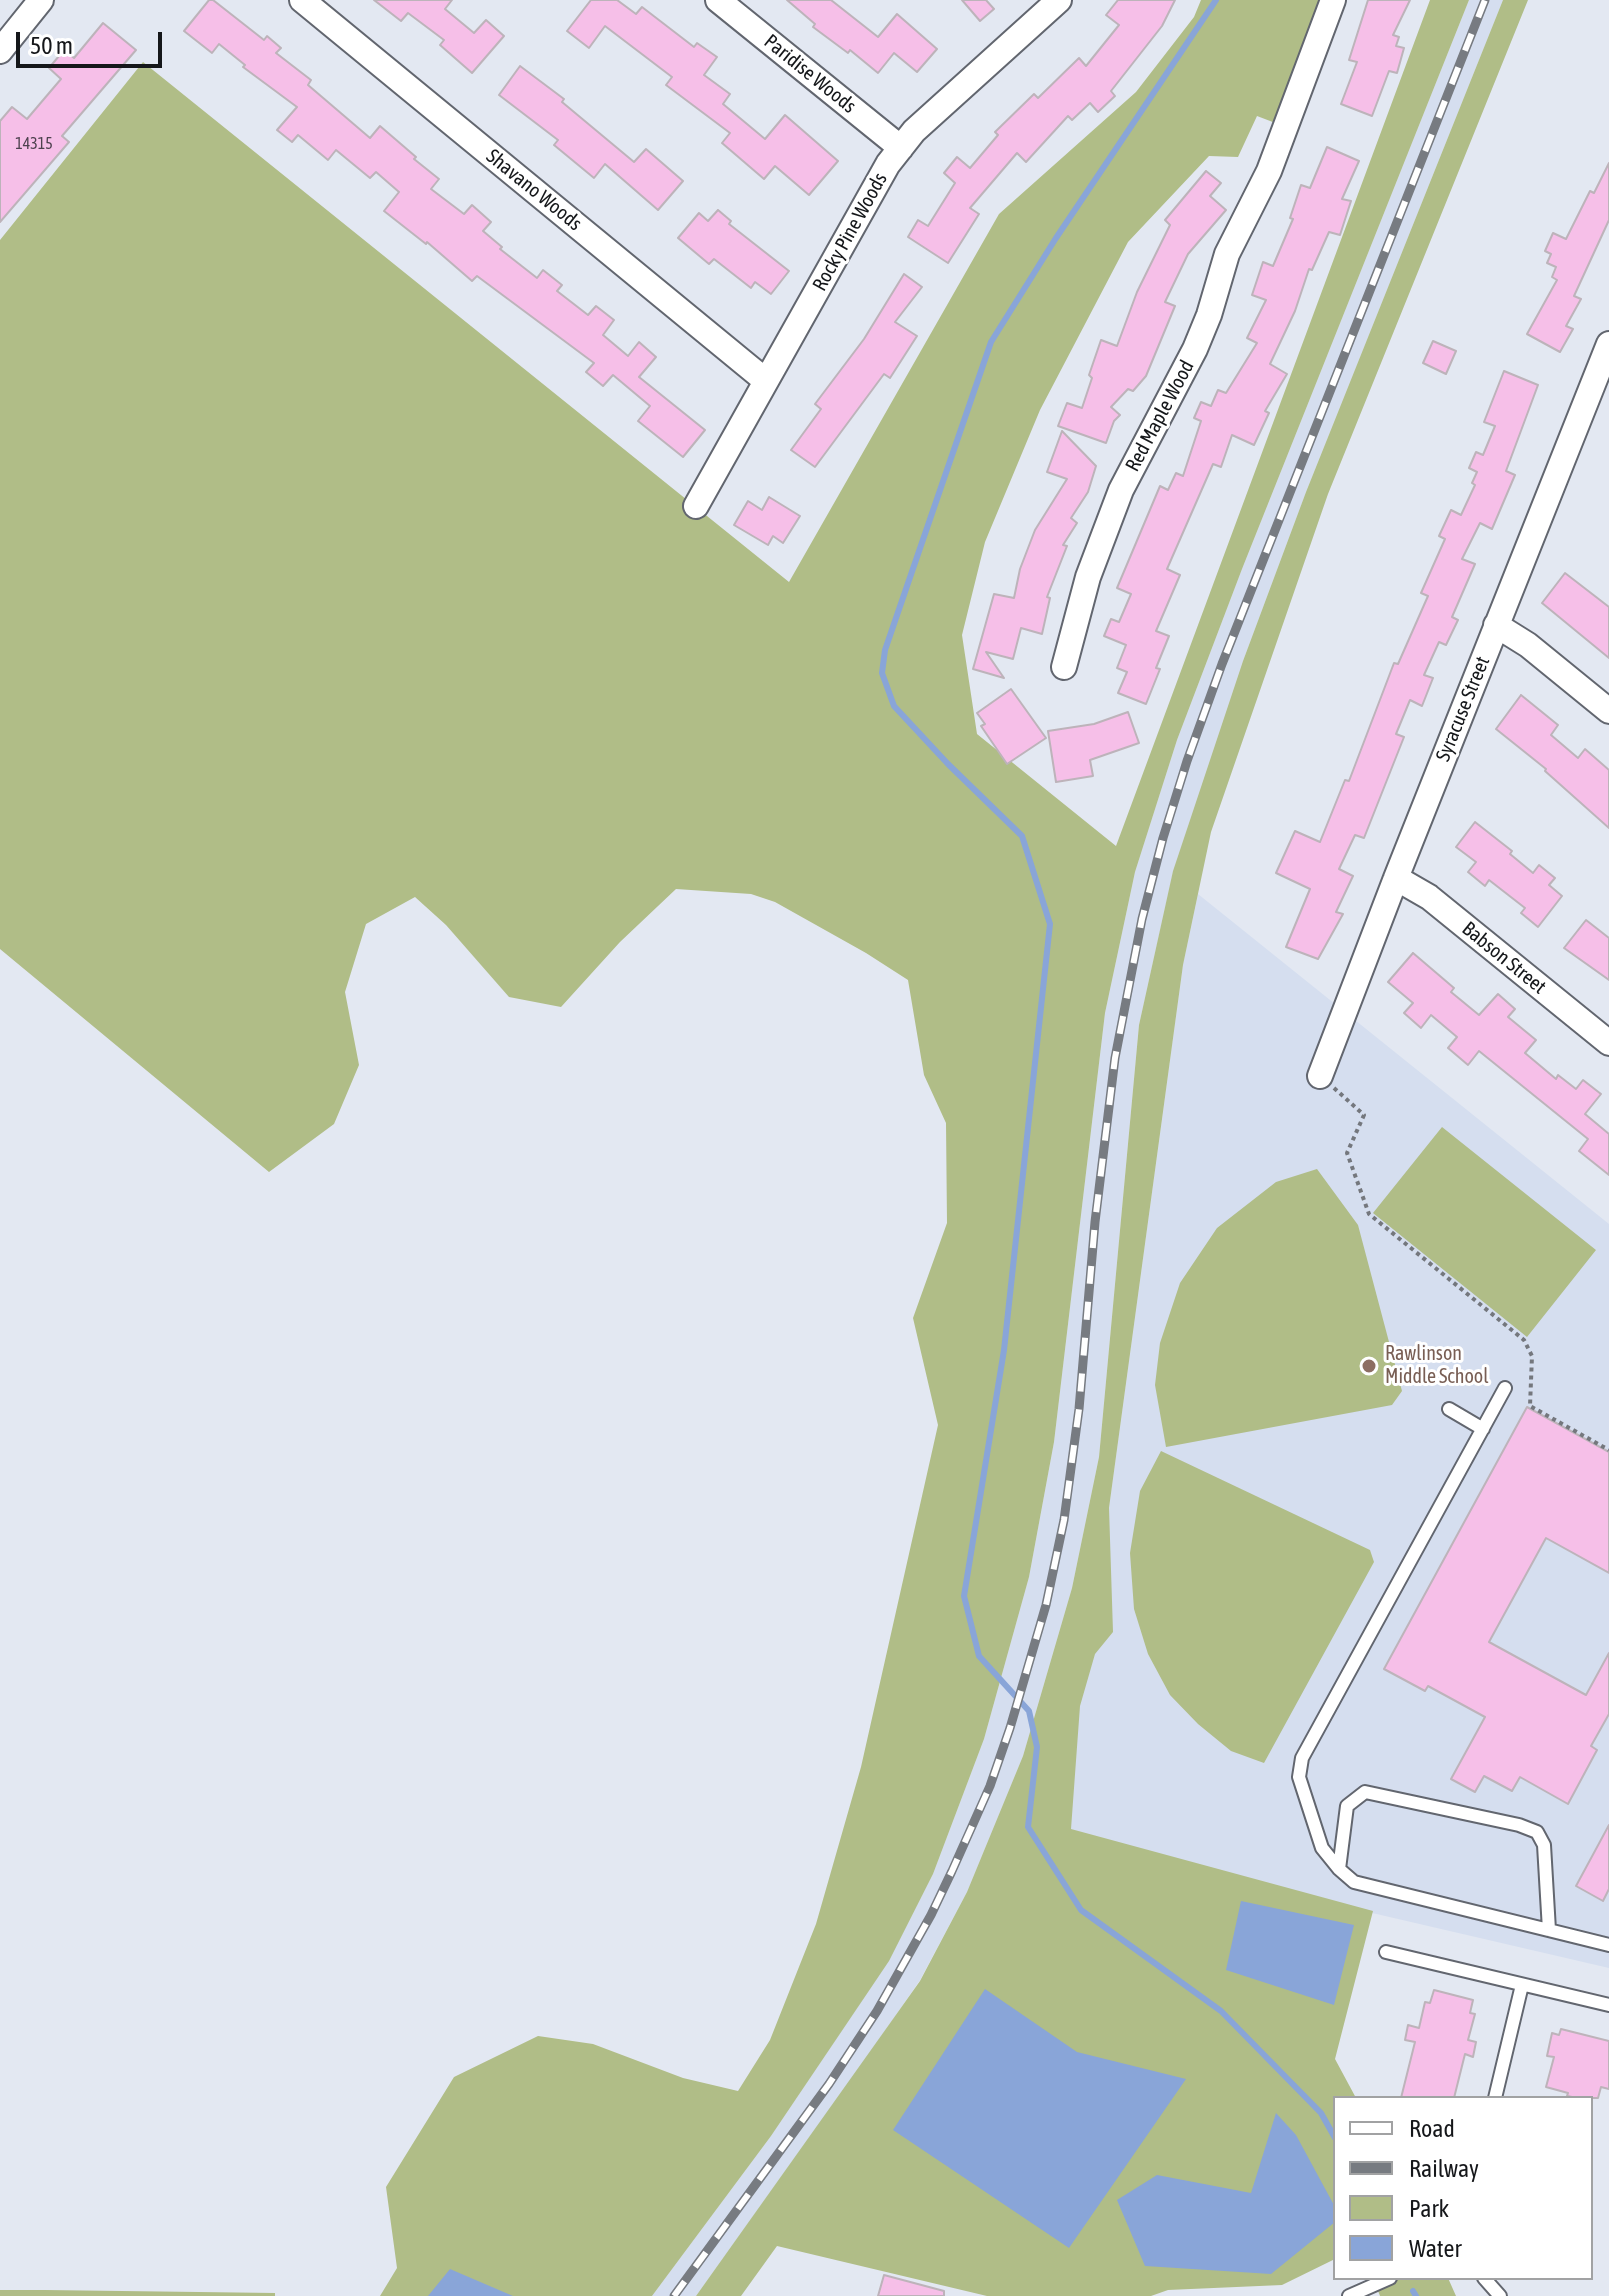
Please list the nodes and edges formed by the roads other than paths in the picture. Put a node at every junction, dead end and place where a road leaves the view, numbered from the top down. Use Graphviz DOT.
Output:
graph roads {
  1 [pos="41,0"];
  2 [pos="302,0"];
  3 [pos="718,0"];
  4 [pos="1059,0"];
  5 [pos="1333,0"];
  6 [pos="0,51"];
  7 [pos="901,148"];
  8 [pos="1609,344"];
  9 [pos="1603,378"];
  10 [pos="766,381"];
  11 [pos="696,506"];
  12 [pos="1496,625"];
  13 [pos="1064,667"];
  14 [pos="1609,711"];
  15 [pos="1396,878"];
  16 [pos="1609,1043"];
  17 [pos="1320,1076"];
  18 [pos="1505,1388"];
  19 [pos="1449,1409"];
  20 [pos="1483,1429"];
  21 [pos="1339,1869"];
  22 [pos="1549,1930"];
  23 [pos="1609,1945"];
  24 [pos="1386,1952"];
  25 [pos="1522,1985"];
  26 [pos="1609,2005"];
  27 [pos="1495,2096"];
  28 [pos="1385,2280"];
  29 [pos="1486,2280"];
  30 [pos="1349,2296"];
  31 [pos="1500,2296"];
  1 -- 6 [label="street"];
  2 -- 10 [label="street, Shavano Woods"];
  3 -- 7 [label="street, Paridise Woods"];
  4 -- 7 [label="street, Rocky Pine Woods"];
  5 -- 13 [label="street, Red Maple Wood"];
  7 -- 10 [label="street, Rocky Pine Woods"];
  8 -- 9 [label="street, Syracuse Street"];
  9 -- 12 [label="street, Syracuse Street"];
  10 -- 11 [label="street, Rocky Pine Woods"];
  12 -- 14 [label="street"];
  12 -- 15 [label="street, Syracuse Street"];
  15 -- 16 [label="street, Babson Street"];
  15 -- 17 [label="street, Syracuse Street"];
  18 -- 20 [label="lane"];
  19 -- 20 [label="lane"];
  20 -- 21 [label="lane"];
  21 -- 22 [label="lane"];
  21 -- 22 [label="lane"];
  22 -- 23 [label="lane"];
  24 -- 25 [label="lane"];
  25 -- 26 [label="lane"];
  25 -- 27 [label="lane"];
  28 -- 30 [label="lane"];
  29 -- 31 [label="lane"];
}
